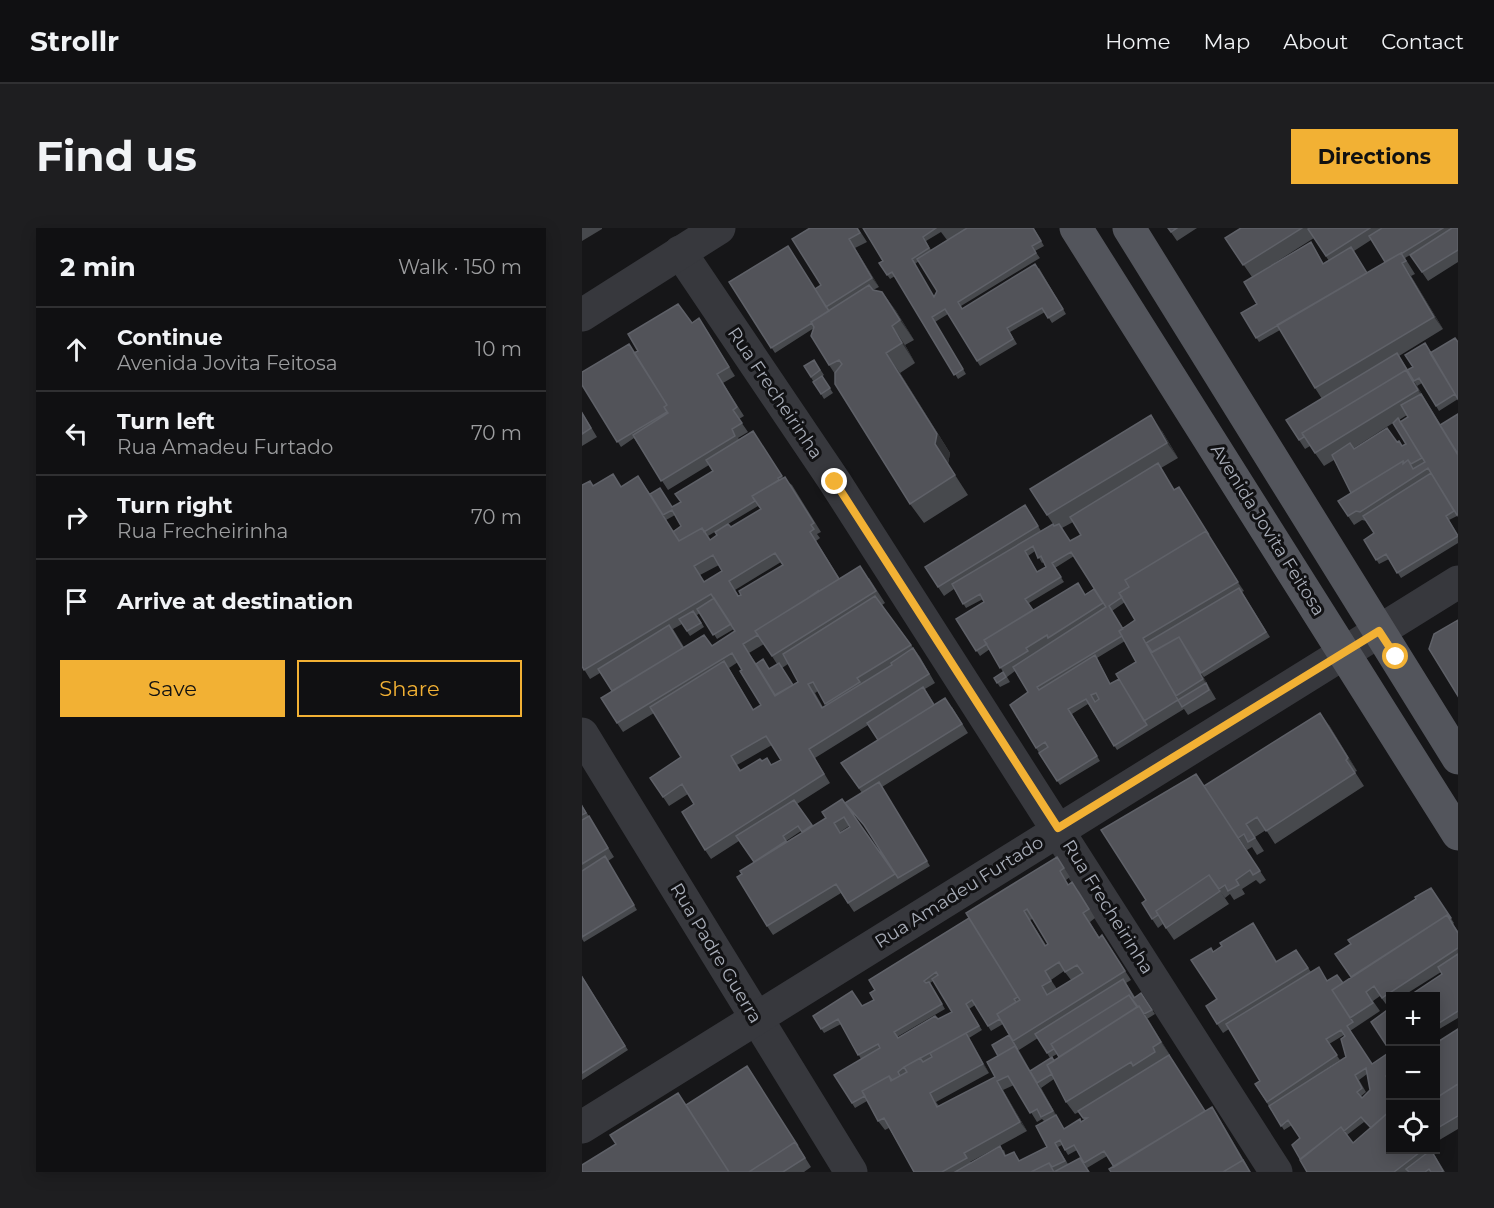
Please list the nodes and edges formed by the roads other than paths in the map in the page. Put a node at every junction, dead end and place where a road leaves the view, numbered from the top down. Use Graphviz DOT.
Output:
graph roads {
  1 [pos="719,228"];
  2 [pos="1076,228"];
  3 [pos="1129,228"];
  4 [pos="680,252"];
  5 [pos="582,315"];
  6 [pos="1458,582"];
  7 [pos="1379,631"];
  8 [pos="1345,652"];
  9 [pos="582,734"];
  10 [pos="1458,758"];
  11 [pos="1058,828"];
  12 [pos="1458,834"];
  13 [pos="756,1020"];
  14 [pos="582,1126"];
  15 [pos="851,1172"];
  16 [pos="1276,1172"];
  1 -- 4 [label="street"];
  2 -- 8 [label="main road, Avenida Jovita Feitosa"];
  3 -- 7 [label="main road"];
  4 -- 5 [label="street"];
  4 -- 11 [label="street, Rua Frecheirinha"];
  6 -- 7 [label="street, Rua Amadeu Furtado"];
  7 -- 8 [label="street, Rua Amadeu Furtado"];
  7 -- 10 [label="main road"];
  8 -- 11 [label="street, Rua Amadeu Furtado"];
  8 -- 12 [label="main road, Avenida Jovita Feitosa"];
  9 -- 13 [label="street, Rua Padre Guerra"];
  11 -- 13 [label="street, Rua Amadeu Furtado"];
  11 -- 16 [label="street, Rua Frecheirinha"];
  13 -- 14 [label="street, Rua Amadeu Furtado"];
  13 -- 15 [label="street, Rua Padre Guerra"];
}
